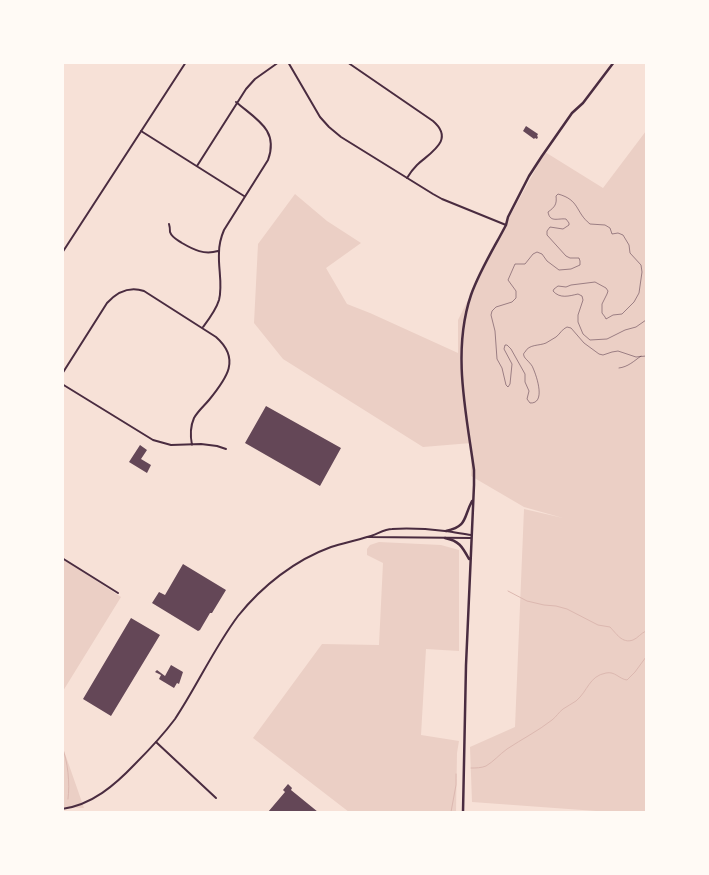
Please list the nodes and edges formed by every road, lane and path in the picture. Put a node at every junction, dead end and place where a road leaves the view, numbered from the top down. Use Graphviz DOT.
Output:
graph roads {
  1 [pos="186,62"];
  2 [pos="279,62"];
  3 [pos="288,62"];
  4 [pos="347,62"];
  5 [pos="614,62"];
  6 [pos="236,102"];
  7 [pos="141,131"];
  8 [pos="197,166"];
  9 [pos="407,178"];
  10 [pos="244,196"];
  11 [pos="169,224"];
  12 [pos="506,225"];
  13 [pos="218,251"];
  14 [pos="62,253"];
  15 [pos="646,320"];
  16 [pos="203,328"];
  17 [pos="644,353"];
  18 [pos="642,356"];
  19 [pos="646,356"];
  20 [pos="619,368"];
  21 [pos="62,374"];
  22 [pos="62,384"];
  23 [pos="192,445"];
  24 [pos="226,449"];
  25 [pos="473,499"];
  26 [pos="446,531"];
  27 [pos="367,537"];
  28 [pos="471,537"];
  29 [pos="445,538"];
  30 [pos="62,558"];
  31 [pos="470,561"];
  32 [pos="118,593"];
  33 [pos="156,742"];
  34 [pos="216,798"];
  35 [pos="62,809"];
  36 [pos="463,812"];
  1 -- 7 [label="street"];
  2 -- 6 [label="street"];
  3 -- 9 [label="street"];
  4 -- 9 [label="street"];
  5 -- 12 [label="main road"];
  6 -- 8 [label="street"];
  6 -- 10 [label="street"];
  7 -- 8 [label="street"];
  7 -- 14 [label="street"];
  8 -- 10 [label="street"];
  9 -- 12 [label="street"];
  10 -- 13 [label="street"];
  11 -- 13 [label="street"];
  12 -- 25 [label="main road"];
  13 -- 16 [label="street"];
  15 -- 18 [label="path"];
  16 -- 21 [label="street"];
  16 -- 23 [label="street"];
  17 -- 18 [label="path"];
  18 -- 19 [label="path"];
  18 -- 20 [label="path"];
  22 -- 23 [label="street"];
  23 -- 24 [label="street"];
  25 -- 26 [label="main road"];
  25 -- 28 [label="main road"];
  26 -- 27 [label="street"];
  26 -- 28 [label="street"];
  27 -- 29 [label="street"];
  27 -- 33 [label="street"];
  28 -- 29 [label="street"];
  28 -- 31 [label="main road"];
  29 -- 31 [label="main road"];
  30 -- 32 [label="street"];
  31 -- 36 [label="main road"];
  33 -- 34 [label="street"];
  33 -- 35 [label="street"];
}
